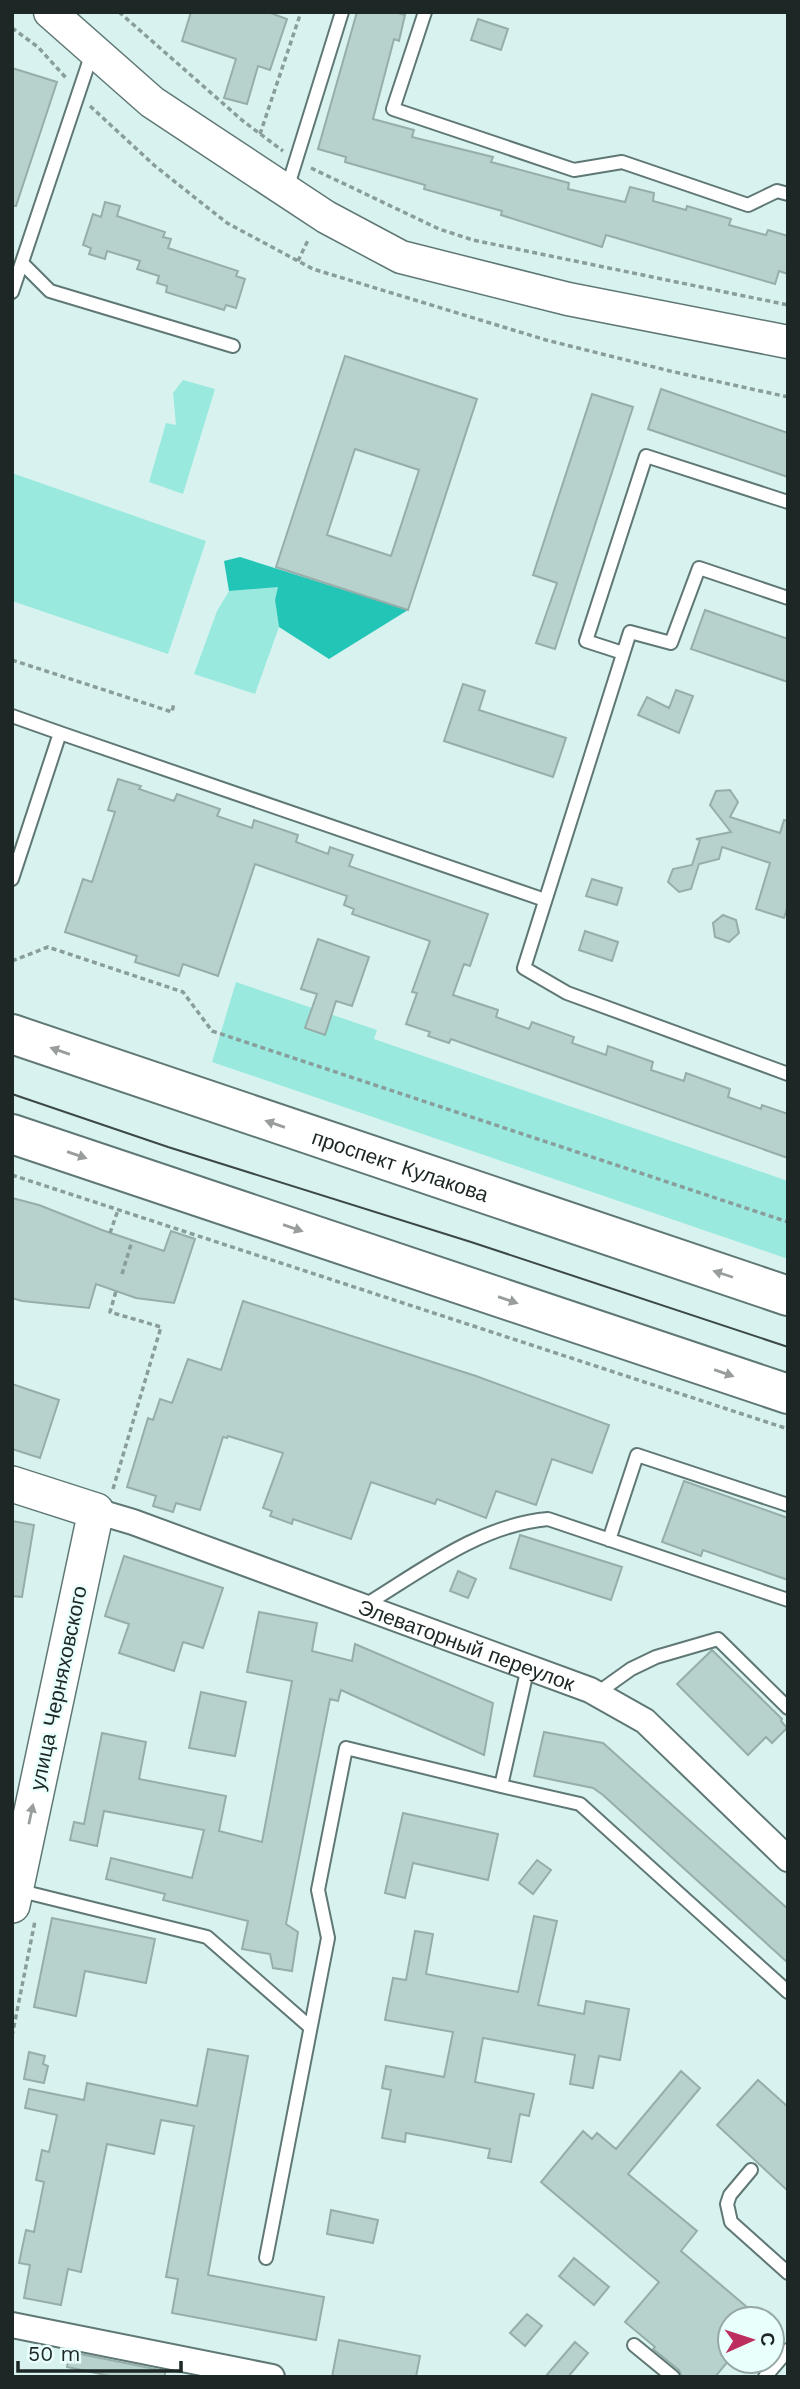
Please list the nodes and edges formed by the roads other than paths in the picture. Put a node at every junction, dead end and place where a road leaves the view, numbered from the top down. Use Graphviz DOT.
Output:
graph roads {
  1 [pos="342,12"];
  2 [pos="425,12"];
  3 [pos="73,29"];
  4 [pos="287,191"];
  5 [pos="788,194"];
  6 [pos="22,263"];
  7 [pos="12,292"];
  8 [pos="788,342"];
  9 [pos="233,346"];
  10 [pos="788,502"];
  11 [pos="788,598"];
  12 [pos="623,653"];
  13 [pos="12,716"];
  14 [pos="60,733"];
  15 [pos="12,878"];
  16 [pos="545,900"];
  17 [pos="12,1034"];
  18 [pos="788,1074"];
  19 [pos="12,1134"];
  20 [pos="788,1296"];
  21 [pos="788,1394"];
  22 [pos="12,1484"];
  23 [pos="104,1504"];
  24 [pos="788,1505"];
  25 [pos="609,1540"];
  26 [pos="788,1600"];
  27 [pos="362,1607"];
  28 [pos="528,1667"];
  29 [pos="596,1694"];
  30 [pos="788,1708"];
  31 [pos="501,1786"];
  32 [pos="788,1859"];
  33 [pos="14,1897"];
  34 [pos="788,1992"];
  35 [pos="310,2027"];
  36 [pos="751,2170"];
  37 [pos="266,2258"];
  38 [pos="788,2273"];
  39 [pos="12,2325"];
  40 [pos="635,2346"];
  41 [pos="788,2350"];
  42 [pos="272,2377"];
  43 [pos="673,2377"];
  44 [pos="765,2377"];
  1 -- 4 [label="lane"];
  2 -- 5 [label="lane"];
  3 -- 4 [label="street"];
  3 -- 6 [label="lane"];
  4 -- 8 [label="street"];
  6 -- 7 [label="lane"];
  6 -- 9 [label="lane"];
  10 -- 12 [label="lane"];
  11 -- 12 [label="lane"];
  12 -- 16 [label="lane"];
  13 -- 14 [label="lane"];
  14 -- 15 [label="lane"];
  14 -- 16 [label="lane"];
  16 -- 18 [label="lane"];
  20 -- 17 [label="main road, проспект Кулакова, one-way"];
  19 -- 21 [label="main road, one-way"];
  22 -- 23 [label="main road"];
  23 -- 27 [label="street, Элеваторный переулок"];
  33 -- 23 [label="main road, улица Черняховского, one-way"];
  24 -- 25 [label="lane"];
  25 -- 26 [label="lane"];
  25 -- 27 [label="lane"];
  27 -- 28 [label="street, Элеваторный переулок"];
  28 -- 29 [label="street, Элеваторный переулок"];
  28 -- 31 [label="lane"];
  29 -- 30 [label="lane"];
  29 -- 32 [label="street, Элеваторный переулок"];
  31 -- 34 [label="lane"];
  31 -- 35 [label="lane"];
  33 -- 35 [label="lane"];
  35 -- 37 [label="lane"];
  36 -- 38 [label="lane"];
  39 -- 42 [label="street"];
  40 -- 43 [label="lane"];
  41 -- 44 [label="lane"];
}
